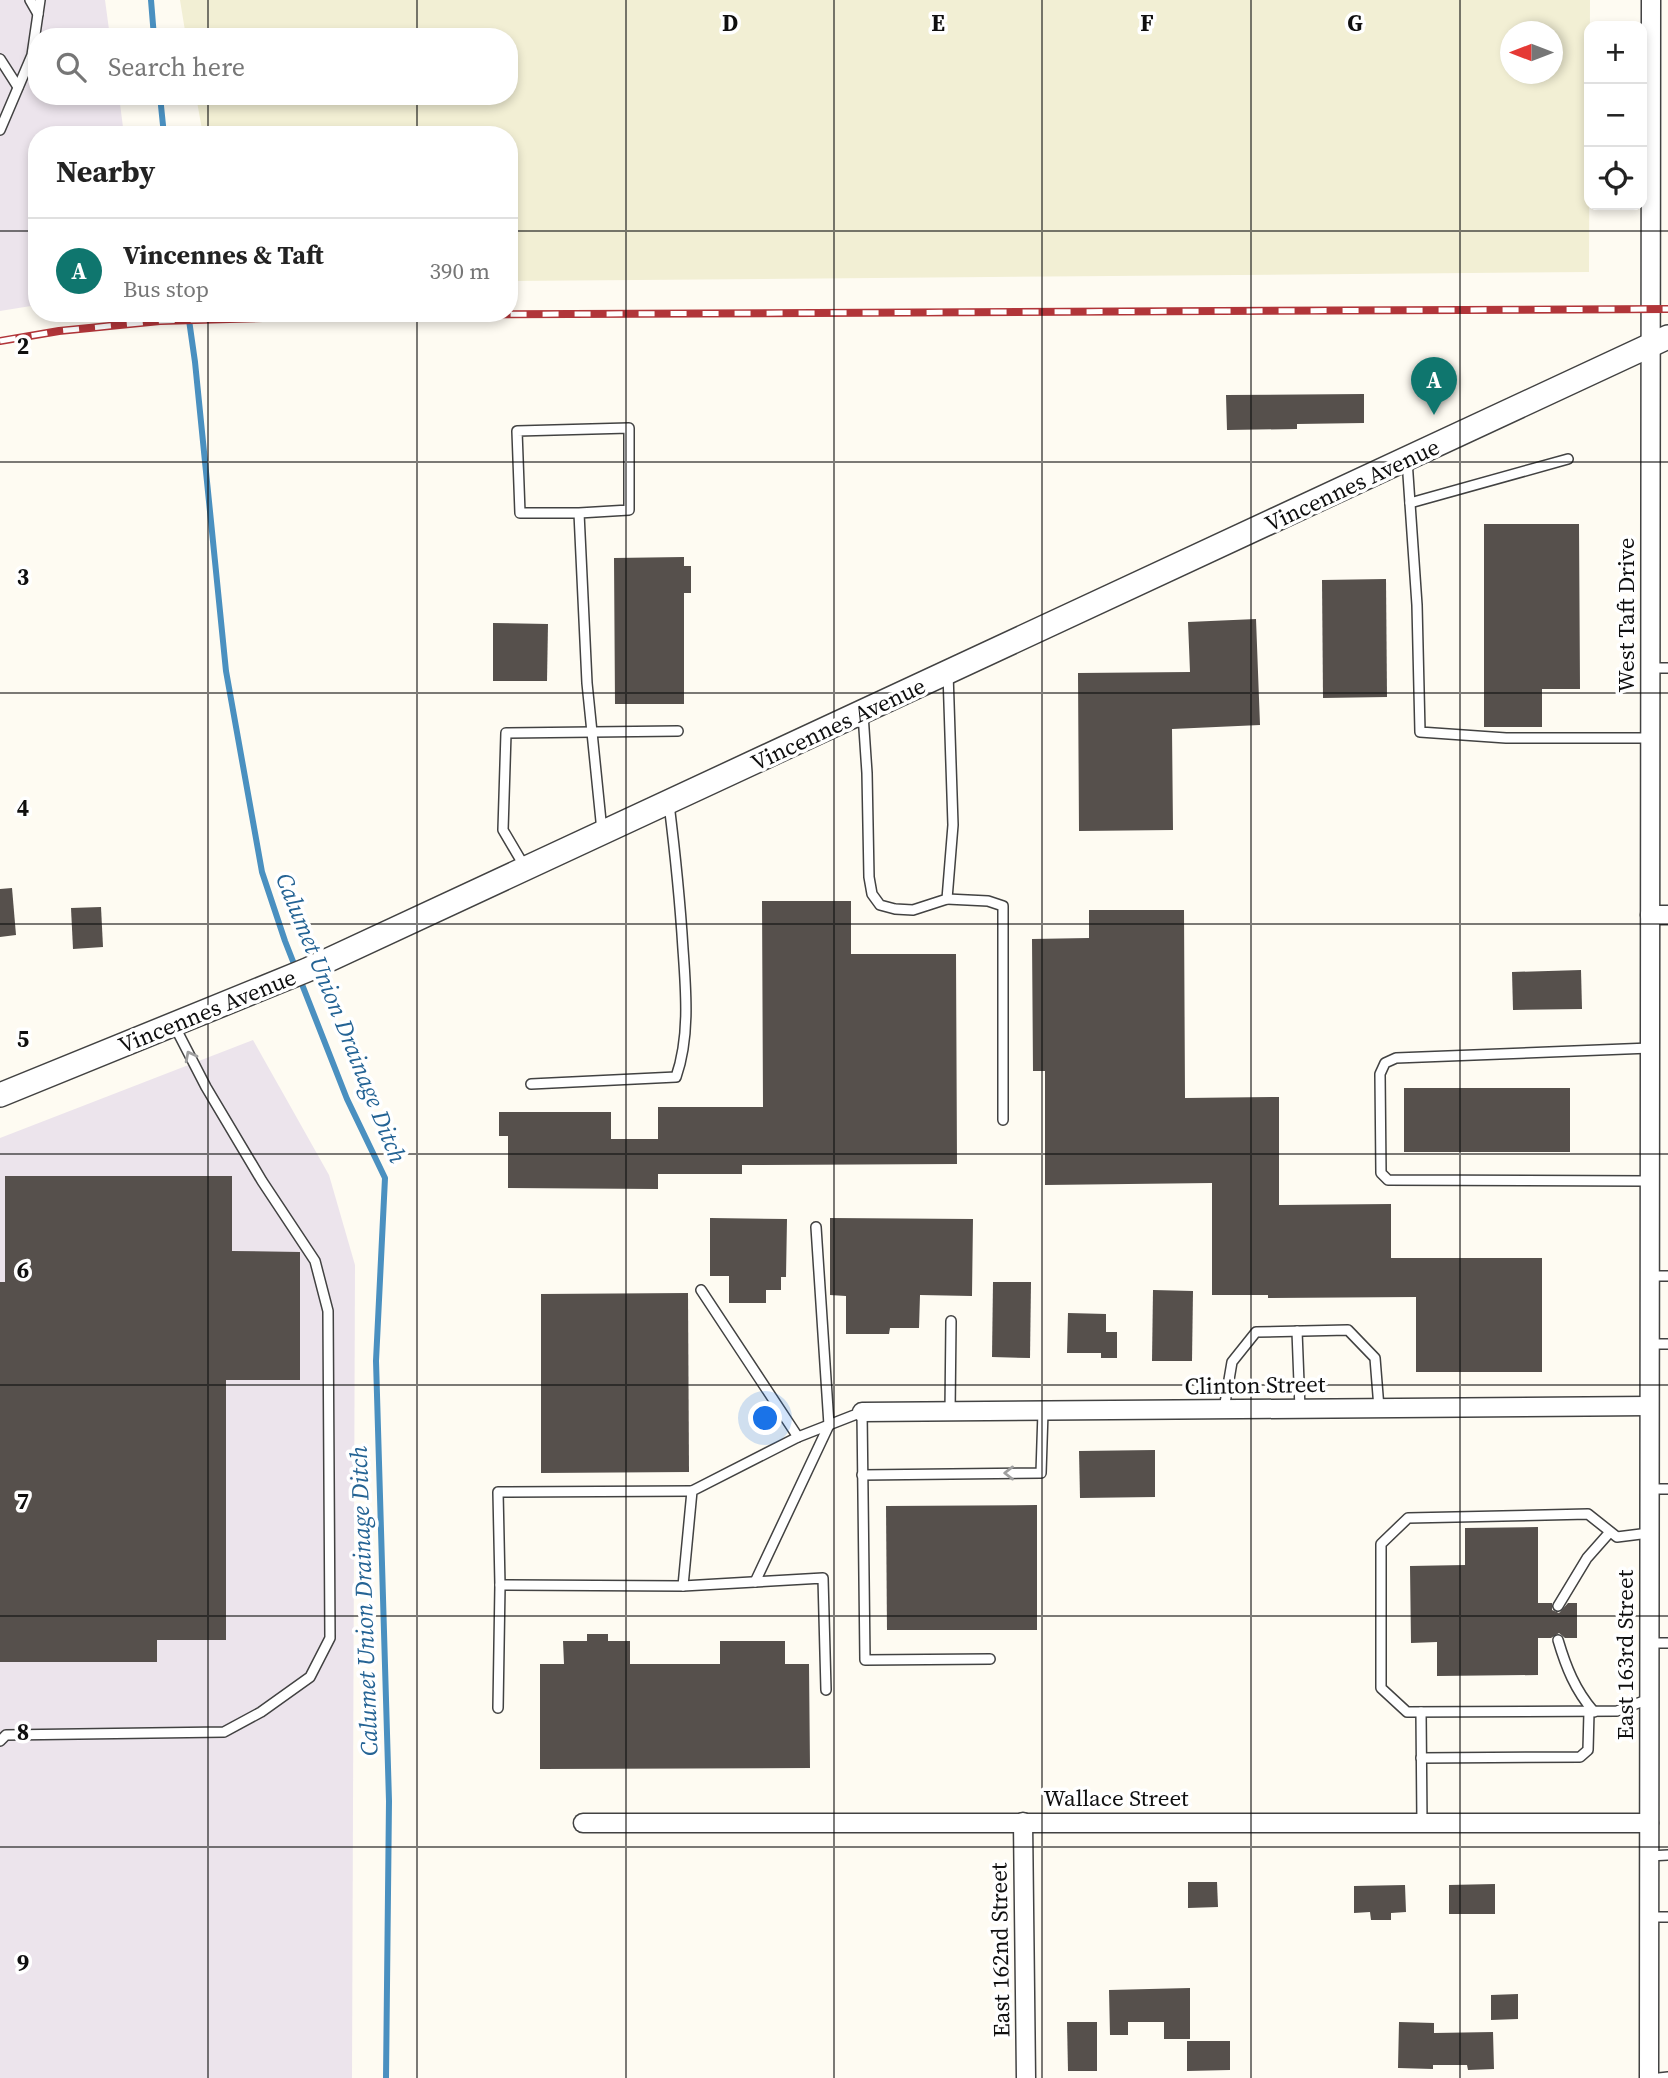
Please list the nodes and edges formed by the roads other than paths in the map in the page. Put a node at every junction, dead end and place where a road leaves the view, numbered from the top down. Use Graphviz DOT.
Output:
graph roads {
  1 [pos="30,0"];
  2 [pos="40,0"];
  3 [pos="1651,0"];
  4 [pos="38,14"];
  5 [pos="36,28"];
  6 [pos="0,59"];
  7 [pos="28,64"];
  8 [pos="18,87"];
  9 [pos="0,130"];
  10 [pos="1660,342"];
  11 [pos="1568,459"];
  12 [pos="1407,460"];
  13 [pos="1410,503"];
  14 [pos="579,513"];
  15 [pos="1659,668"];
  16 [pos="948,673"];
  17 [pos="863,713"];
  18 [pos="678,731"];
  19 [pos="590,733"];
  20 [pos="1650,738"];
  21 [pos="669,802"];
  22 [pos="602,832"];
  23 [pos="526,869"];
  24 [pos="947,899"];
  25 [pos="1659,915"];
  26 [pos="174,1025"];
  27 [pos="1650,1048"];
  28 [pos="531,1084"];
  29 [pos="0,1095"];
  30 [pos="1003,1120"];
  31 [pos="1649,1181"];
  32 [pos="816,1227"];
  33 [pos="1649,1231"];
  34 [pos="1649,1276"];
  35 [pos="1668,1276"];
  36 [pos="701,1290"];
  37 [pos="951,1321"];
  38 [pos="1297,1331"];
  39 [pos="1668,1343"];
  40 [pos="1649,1344"];
  41 [pos="1649,1406"];
  42 [pos="1379,1408"];
  43 [pos="1224,1409"];
  44 [pos="1300,1409"];
  45 [pos="862,1412"];
  46 [pos="950,1412"];
  47 [pos="1043,1412"];
  48 [pos="829,1425"];
  49 [pos="798,1437"];
  50 [pos="862,1475"];
  51 [pos="1649,1489"];
  52 [pos="1668,1489"];
  53 [pos="692,1490"];
  54 [pos="1610,1532"];
  55 [pos="1649,1533"];
  56 [pos="755,1582"];
  57 [pos="499,1584"];
  58 [pos="683,1586"];
  59 [pos="1558,1606"];
  60 [pos="1558,1640"];
  61 [pos="1649,1643"];
  62 [pos="1668,1643"];
  63 [pos="990,1659"];
  64 [pos="826,1690"];
  65 [pos="1649,1699"];
  66 [pos="498,1709"];
  67 [pos="1421,1712"];
  68 [pos="1591,1712"];
  69 [pos="0,1741"];
  70 [pos="1421,1758"];
  71 [pos="1023,1822"];
  72 [pos="583,1823"];
  73 [pos="1422,1823"];
  74 [pos="1649,1823"];
  75 [pos="1668,1855"];
  76 [pos="1649,1856"];
  77 [pos="1649,1917"];
  78 [pos="1668,1917"];
  79 [pos="1668,2077"];
  80 [pos="1026,2078"];
  81 [pos="1649,2078"];
  82 [pos="1659,2078"];
  1 -- 4 [label="lane"];
  2 -- 4 [label="lane"];
  3 -- 10 [label="street, West Taft Drive"];
  4 -- 5 [label="lane"];
  6 -- 8 [label="lane"];
  7 -- 8 [label="lane"];
  8 -- 9 [label="lane"];
  10 -- 12 [label="street, Vincennes Avenue"];
  10 -- 15 [label="street, West Taft Drive"];
  11 -- 13 [label="lane"];
  12 -- 13 [label="lane"];
  12 -- 16 [label="street, Vincennes Avenue"];
  13 -- 20 [label="lane"];
  14 -- 14 [label="lane"];
  14 -- 19 [label="lane"];
  15 -- 20 [label="street, West Taft Drive"];
  16 -- 17 [label="street, Vincennes Avenue"];
  16 -- 24 [label="lane"];
  17 -- 21 [label="street, Vincennes Avenue"];
  17 -- 24 [label="lane"];
  18 -- 19 [label="lane"];
  19 -- 22 [label="lane"];
  19 -- 23 [label="lane"];
  20 -- 25 [label="street, West Taft Drive"];
  21 -- 22 [label="street, Vincennes Avenue"];
  21 -- 28 [label="lane"];
  22 -- 23 [label="street, Vincennes Avenue"];
  23 -- 26 [label="street, Vincennes Avenue"];
  24 -- 30 [label="lane"];
  25 -- 27 [label="street, West Taft Drive"];
  26 -- 29 [label="street, Vincennes Avenue"];
  69 -- 26 [label="lane, one-way"];
  27 -- 31 [label="street, West Taft Drive"];
  27 -- 31 [label="lane"];
  31 -- 33 [label="street, West Taft Drive"];
  32 -- 48 [label="lane"];
  33 -- 34 [label="street, East 163rd Street"];
  34 -- 35 [label="lane"];
  34 -- 40 [label="street, East 163rd Street"];
  36 -- 49 [label="lane"];
  37 -- 46 [label="lane"];
  38 -- 42 [label="lane"];
  38 -- 43 [label="lane"];
  38 -- 44 [label="lane"];
  39 -- 40 [label="lane"];
  40 -- 41 [label="street, East 163rd Street"];
  41 -- 42 [label="street, Clinton Street"];
  41 -- 51 [label="street, East 163rd Street"];
  42 -- 44 [label="street, Clinton Street"];
  43 -- 44 [label="street, Clinton Street"];
  43 -- 47 [label="street, Clinton Street"];
  45 -- 46 [label="street, Clinton Street"];
  45 -- 48 [label="lane"];
  45 -- 50 [label="lane"];
  46 -- 47 [label="street, Clinton Street"];
  47 -- 50 [label="lane, one-way"];
  48 -- 49 [label="lane"];
  48 -- 56 [label="lane"];
  49 -- 53 [label="lane"];
  50 -- 63 [label="lane"];
  51 -- 52 [label="lane"];
  51 -- 55 [label="street, East 163rd Street"];
  53 -- 57 [label="lane"];
  53 -- 58 [label="lane"];
  54 -- 55 [label="lane"];
  54 -- 59 [label="lane"];
  54 -- 67 [label="lane"];
  55 -- 61 [label="street, East 163rd Street"];
  56 -- 58 [label="lane"];
  56 -- 64 [label="lane"];
  57 -- 58 [label="lane"];
  57 -- 66 [label="lane"];
  60 -- 68 [label="lane"];
  61 -- 62 [label="lane"];
  61 -- 65 [label="street, East 163rd Street"];
  65 -- 68 [label="lane"];
  65 -- 74 [label="street, East 163rd Street"];
  67 -- 68 [label="lane"];
  67 -- 70 [label="lane"];
  68 -- 70 [label="lane"];
  70 -- 73 [label="lane"];
  71 -- 72 [label="street, Wallace Street"];
  71 -- 73 [label="street, Wallace Street"];
  71 -- 80 [label="street, East 162nd Street"];
  73 -- 74 [label="street, Wallace Street"];
  74 -- 76 [label="street, East 163rd Street"];
  75 -- 76 [label="lane"];
  76 -- 77 [label="street, East 163rd Street"];
  77 -- 78 [label="lane"];
  77 -- 81 [label="street, East 163rd Street"];
  79 -- 82 [label="lane"];
}
